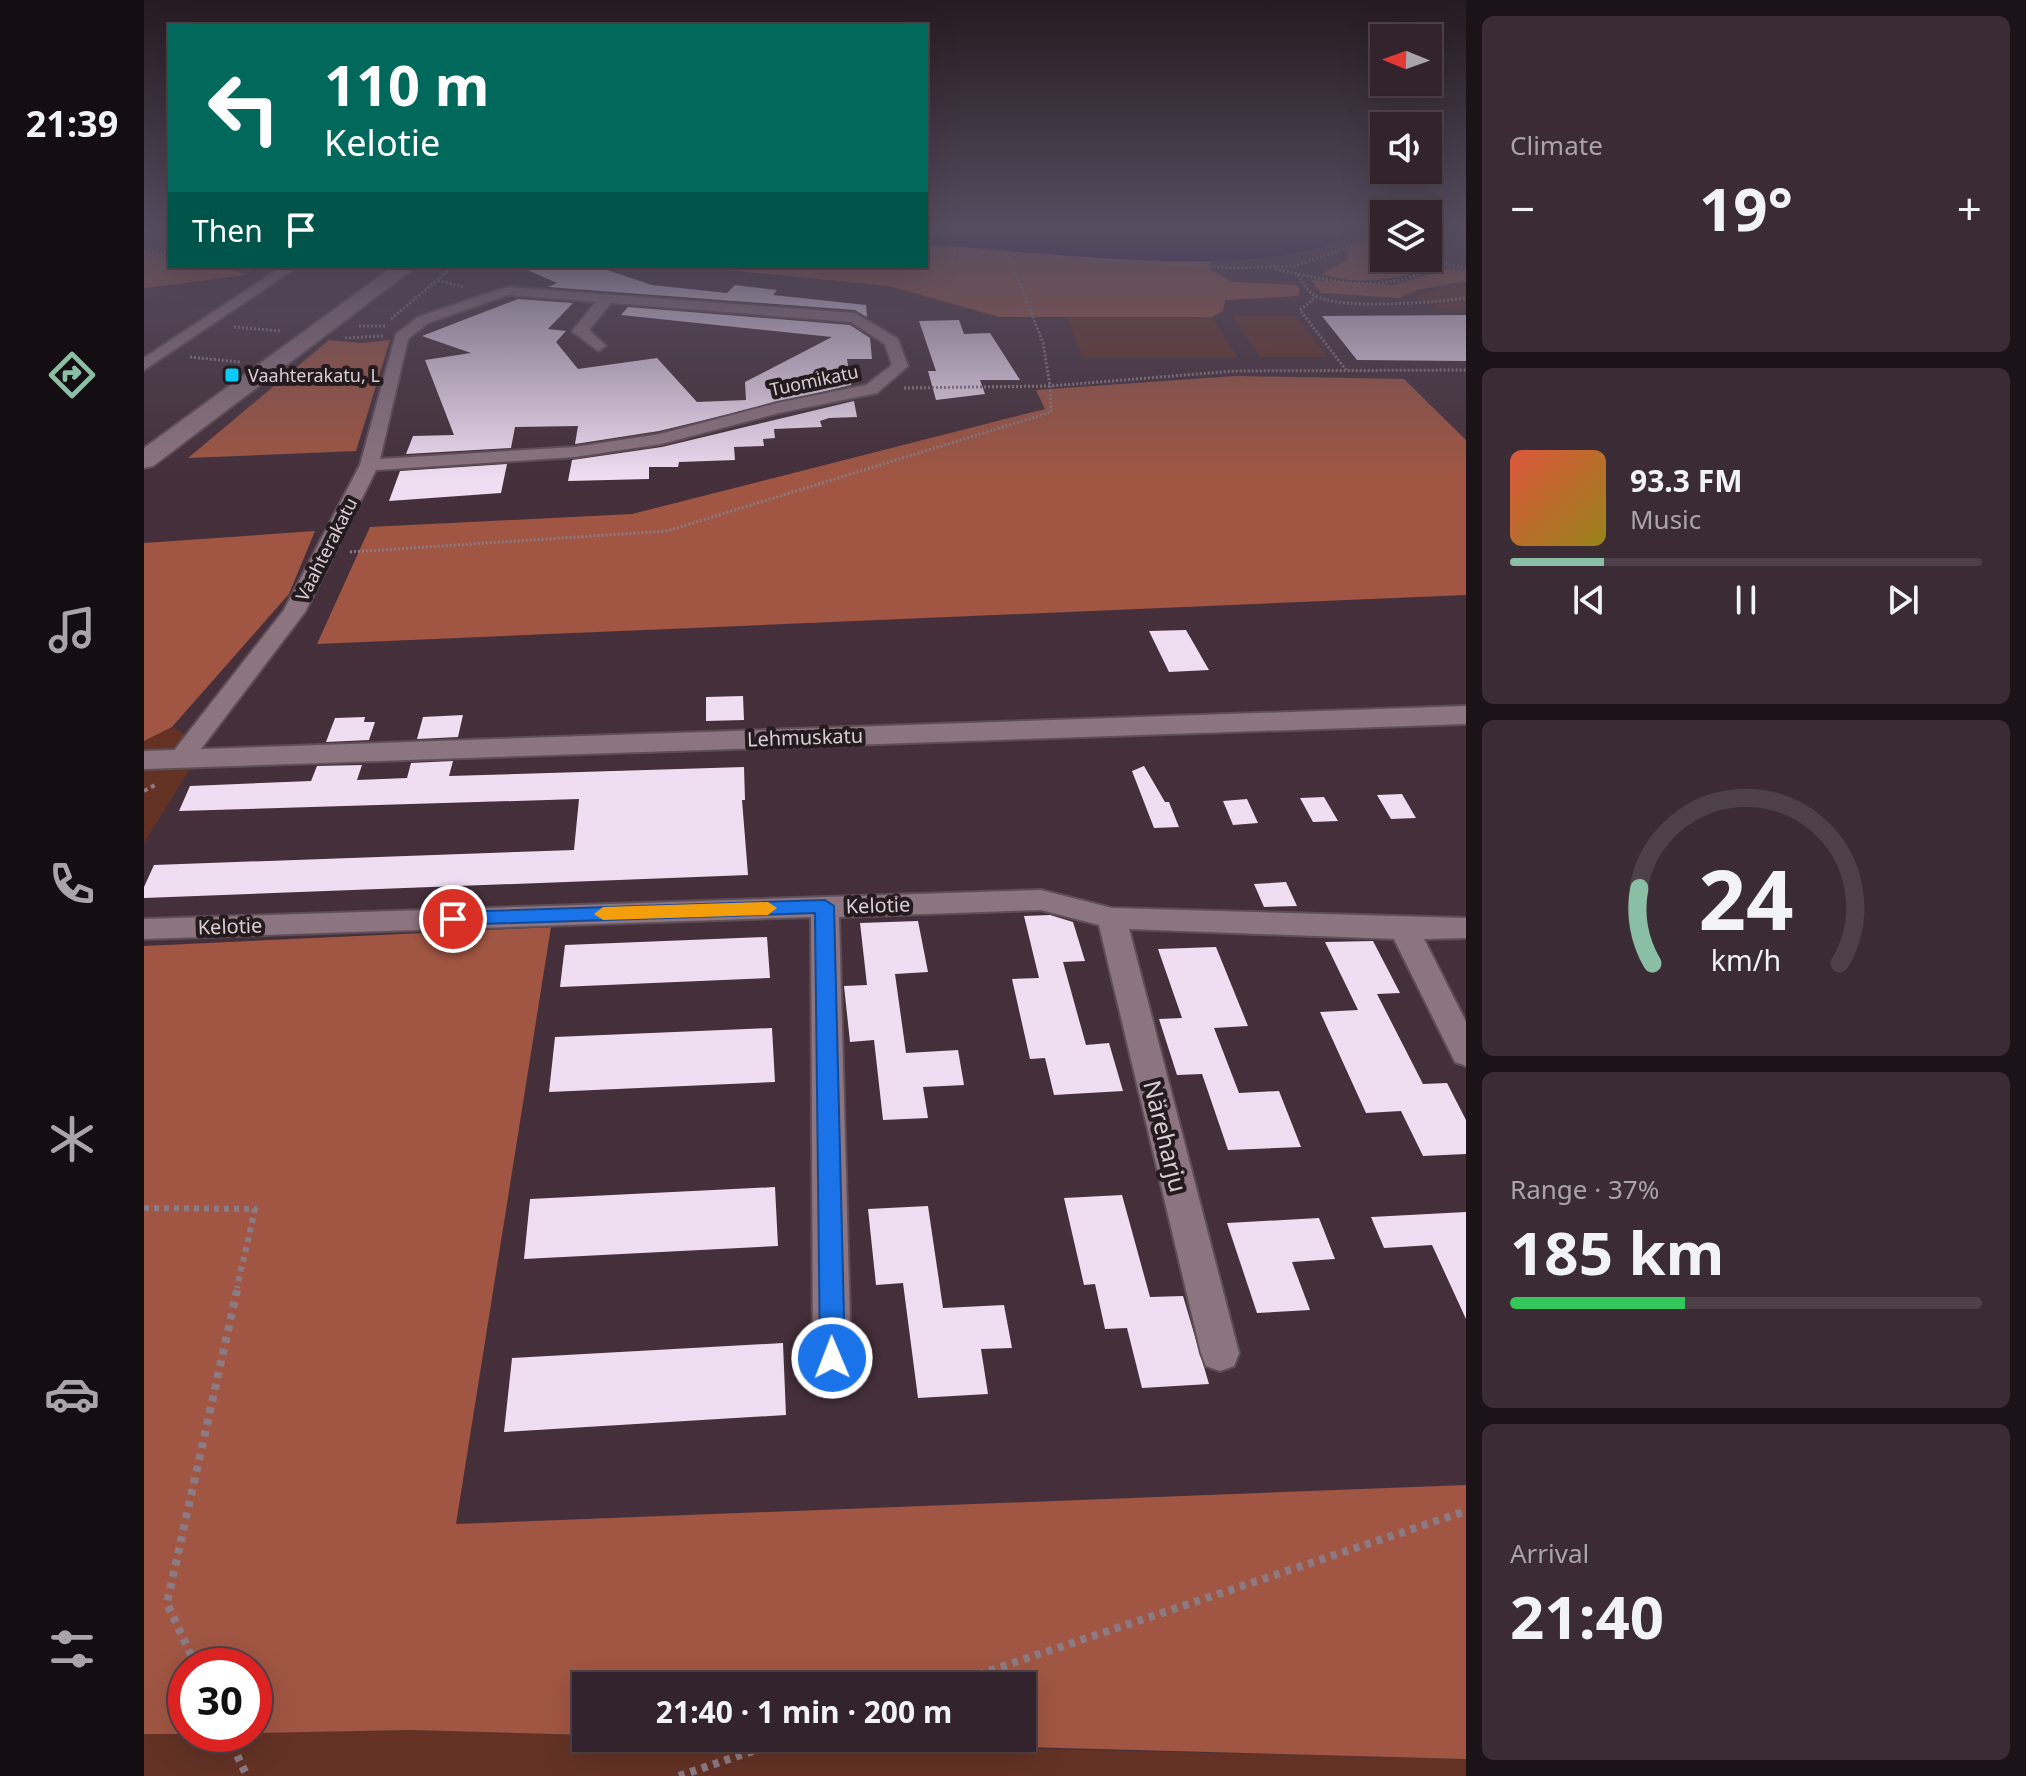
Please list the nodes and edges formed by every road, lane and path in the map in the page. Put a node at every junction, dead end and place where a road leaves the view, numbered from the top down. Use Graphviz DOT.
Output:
graph roads {
  1 [pos="224,312"];
  2 [pos="345,312"];
  3 [pos="447,312"];
  4 [pos="596,312"];
  5 [pos="779,312"];
  6 [pos="1031,312"];
  7 [pos="1301,312"];
  8 [pos="423,320"];
  9 [pos="205,325"];
  10 [pos="293,332"];
  11 [pos="389,333"];
  12 [pos="332,337"];
  13 [pos="598,346"];
  14 [pos="151,361"];
  15 [pos="249,363"];
  16 [pos="1466,370"];
  17 [pos="1346,371"];
  18 [pos="1050,386"];
  19 [pos="871,389"];
  20 [pos="144,460"];
  21 [pos="369,465"];
  22 [pos="347,553"];
  23 [pos="1466,715"];
  24 [pos="182,757"];
  25 [pos="144,760"];
  26 [pos="825,906"];
  27 [pos="1112,918"];
  28 [pos="1466,928"];
  29 [pos="144,929"];
  30 [pos="1404,929"];
  31 [pos="1466,1053"];
  32 [pos="144,1208"];
  33 [pos="1220,1353"];
  34 [pos="832,1358"];
  35 [pos="1466,1511"];
  36 [pos="188,1648"];
  37 [pos="986,1672"];
  38 [pos="236,1752"];
  39 [pos="750,1752"];
  40 [pos="247,1776"];
  41 [pos="679,1776"];
  1 -- 9 [label="street"];
  2 -- 20 [label="main road"];
  3 -- 8 [label="street, Tuomikatu"];
  4 -- 13 [label="street"];
  5 -- 19 [label="street, Tuomikatu"];
  6 -- 18 [label="path"];
  7 -- 17 [label="path"];
  8 -- 21 [label="street, Vaahterakatu"];
  9 -- 10 [label="path"];
  9 -- 14 [label="street"];
  11 -- 12 [label="path"];
  14 -- 15 [label="path"];
  16 -- 17 [label="path"];
  17 -- 18 [label="path"];
  18 -- 19 [label="path"];
  18 -- 22 [label="path"];
  19 -- 21 [label="street, Tuomikatu"];
  21 -- 24 [label="street, Vaahterakatu"];
  23 -- 24 [label="street, Lehmuskatu"];
  24 -- 25 [label="street, Lehmuskatu"];
  26 -- 27 [label="street, Kelotie"];
  26 -- 29 [label="street, Kelotie"];
  26 -- 34 [label="street"];
  27 -- 30 [label="street, Kelotie"];
  27 -- 33 [label="street, Näreharju"];
  28 -- 30 [label="street, Kelotie"];
  30 -- 31 [label="street"];
  32 -- 36 [label="path"];
  35 -- 37 [label="path"];
  38 -- 40 [label="path"];
  39 -- 41 [label="path"];
}
